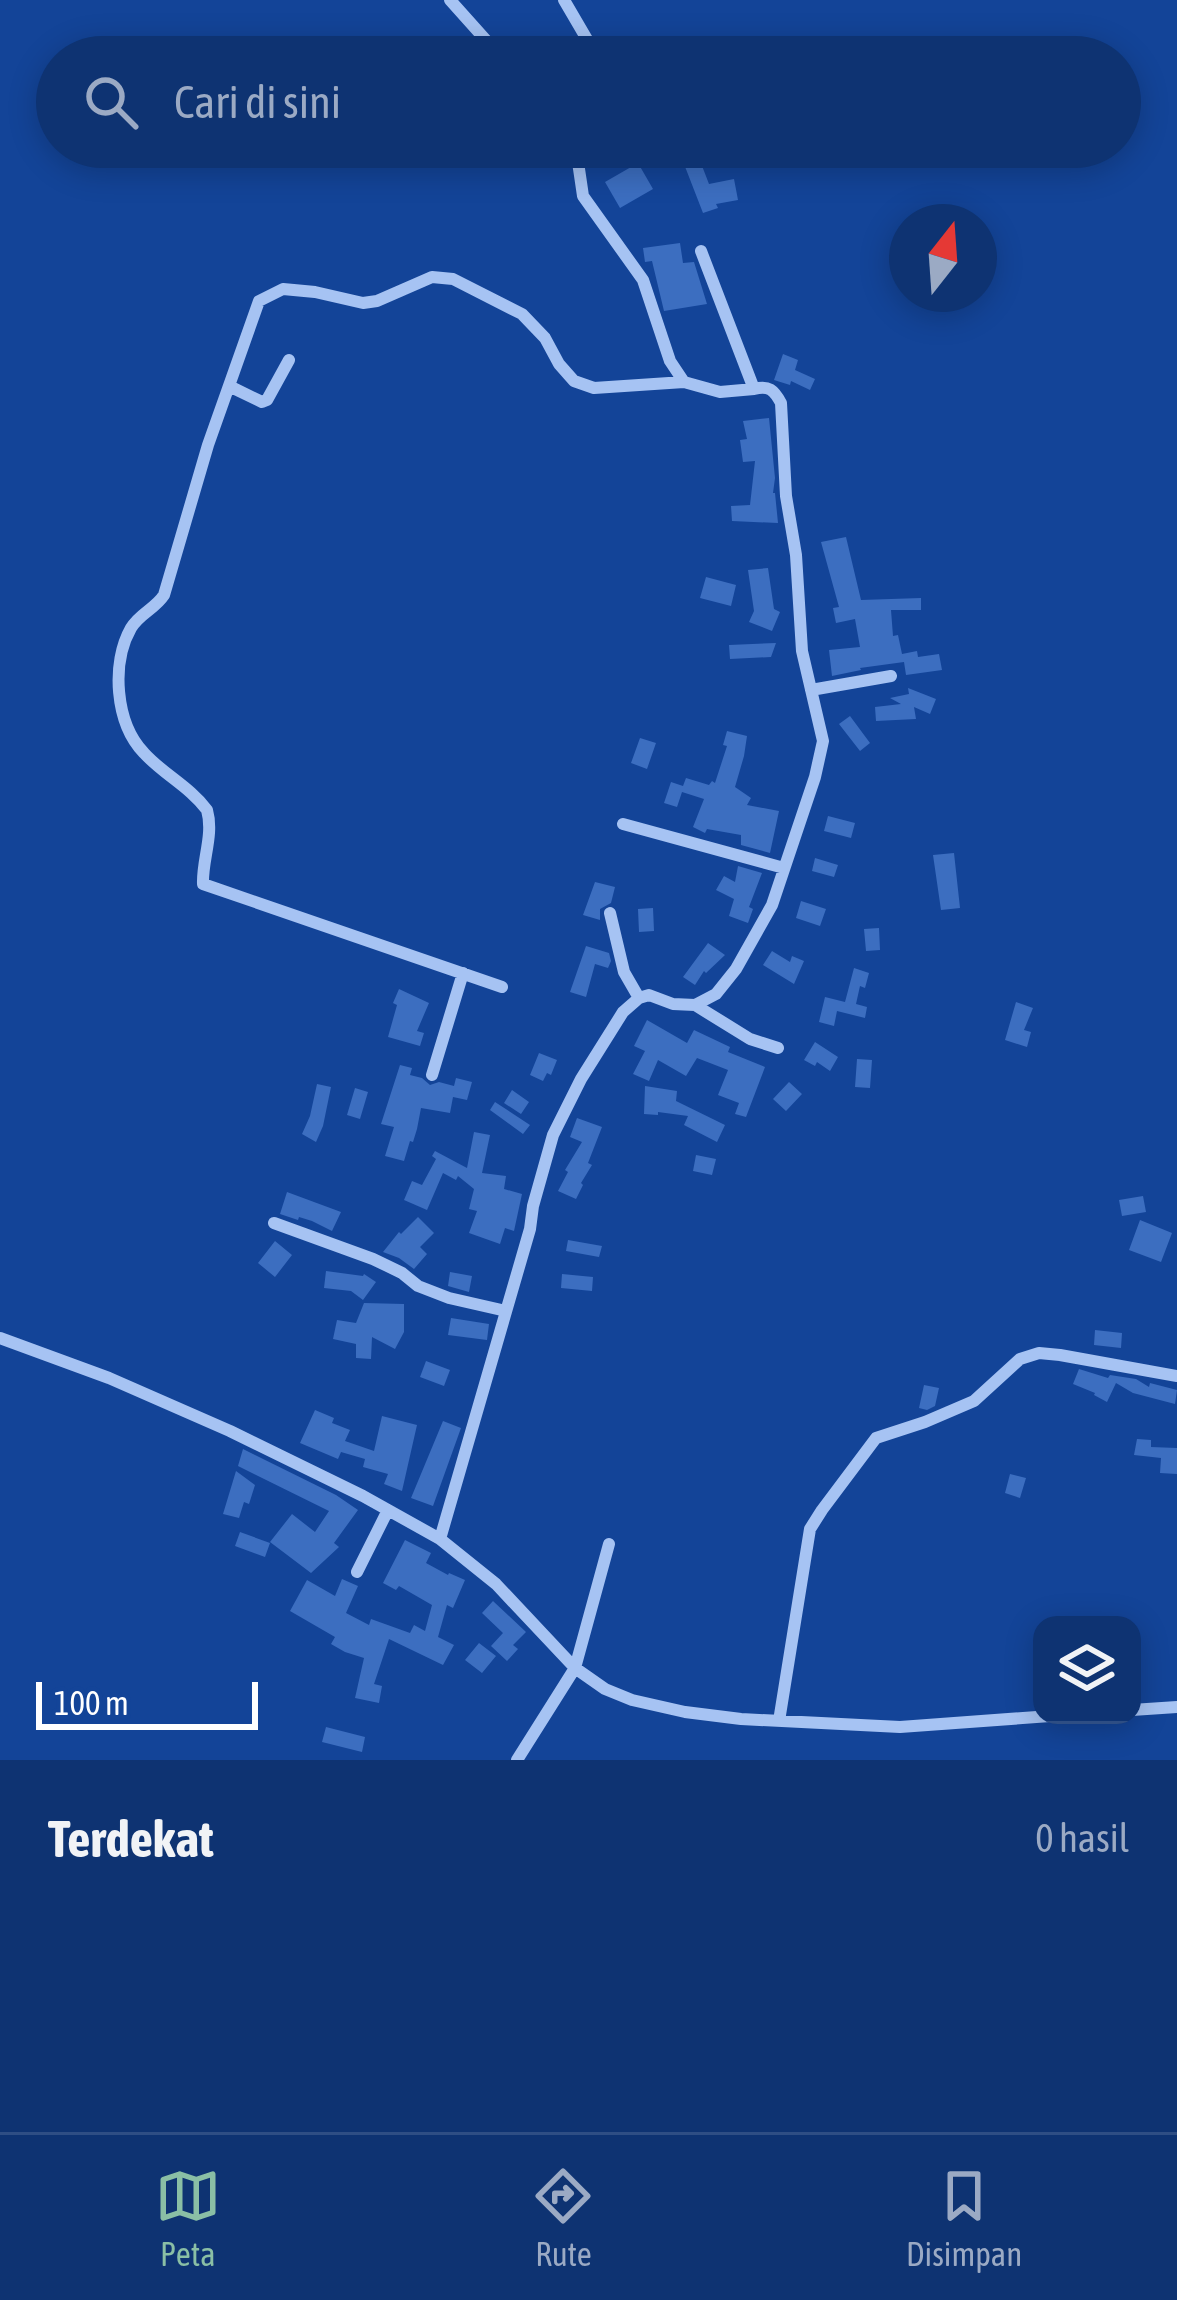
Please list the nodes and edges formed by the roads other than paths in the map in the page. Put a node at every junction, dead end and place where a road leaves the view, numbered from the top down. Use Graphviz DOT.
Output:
graph roads {
  1 [pos="450,0"];
  2 [pos="565,0"];
  3 [pos="482,36"];
  4 [pos="585,36"];
  5 [pos="577,168"];
  6 [pos="701,250"];
  7 [pos="289,360"];
  8 [pos="684,382"];
  9 [pos="229,386"];
  10 [pos="754,389"];
  11 [pos="891,676"];
  12 [pos="812,690"];
  13 [pos="623,824"];
  14 [pos="784,868"];
  15 [pos="610,913"];
  16 [pos="463,974"];
  17 [pos="502,986"];
  18 [pos="639,998"];
  19 [pos="695,1005"];
  20 [pos="778,1048"];
  21 [pos="432,1076"];
  22 [pos="274,1223"];
  23 [pos="506,1311"];
  24 [pos="0,1338"];
  25 [pos="1177,1376"];
  26 [pos="388,1510"];
  27 [pos="440,1539"];
  28 [pos="608,1544"];
  29 [pos="356,1572"];
  30 [pos="575,1668"];
  31 [pos="1177,1707"];
  32 [pos="1141,1709"];
  33 [pos="1033,1717"];
  34 [pos="778,1721"];
  35 [pos="517,1760"];
  1 -- 3 [label="street"];
  2 -- 4 [label="street"];
  5 -- 8 [label="street"];
  6 -- 10 [label="street"];
  7 -- 9 [label="street"];
  8 -- 9 [label="street"];
  8 -- 10 [label="street"];
  9 -- 16 [label="street"];
  10 -- 12 [label="street"];
  11 -- 12 [label="street"];
  12 -- 14 [label="street"];
  13 -- 14 [label="street"];
  14 -- 19 [label="street"];
  15 -- 18 [label="street"];
  16 -- 17 [label="street"];
  16 -- 21 [label="street"];
  18 -- 19 [label="street"];
  18 -- 23 [label="street"];
  19 -- 20 [label="street"];
  22 -- 23 [label="street"];
  23 -- 27 [label="street"];
  24 -- 26 [label="street"];
  25 -- 34 [label="street"];
  26 -- 27 [label="street"];
  26 -- 29 [label="street"];
  27 -- 30 [label="street"];
  28 -- 30 [label="street"];
  30 -- 34 [label="street"];
  30 -- 35 [label="street"];
  31 -- 32 [label="street"];
  33 -- 34 [label="street"];
}
